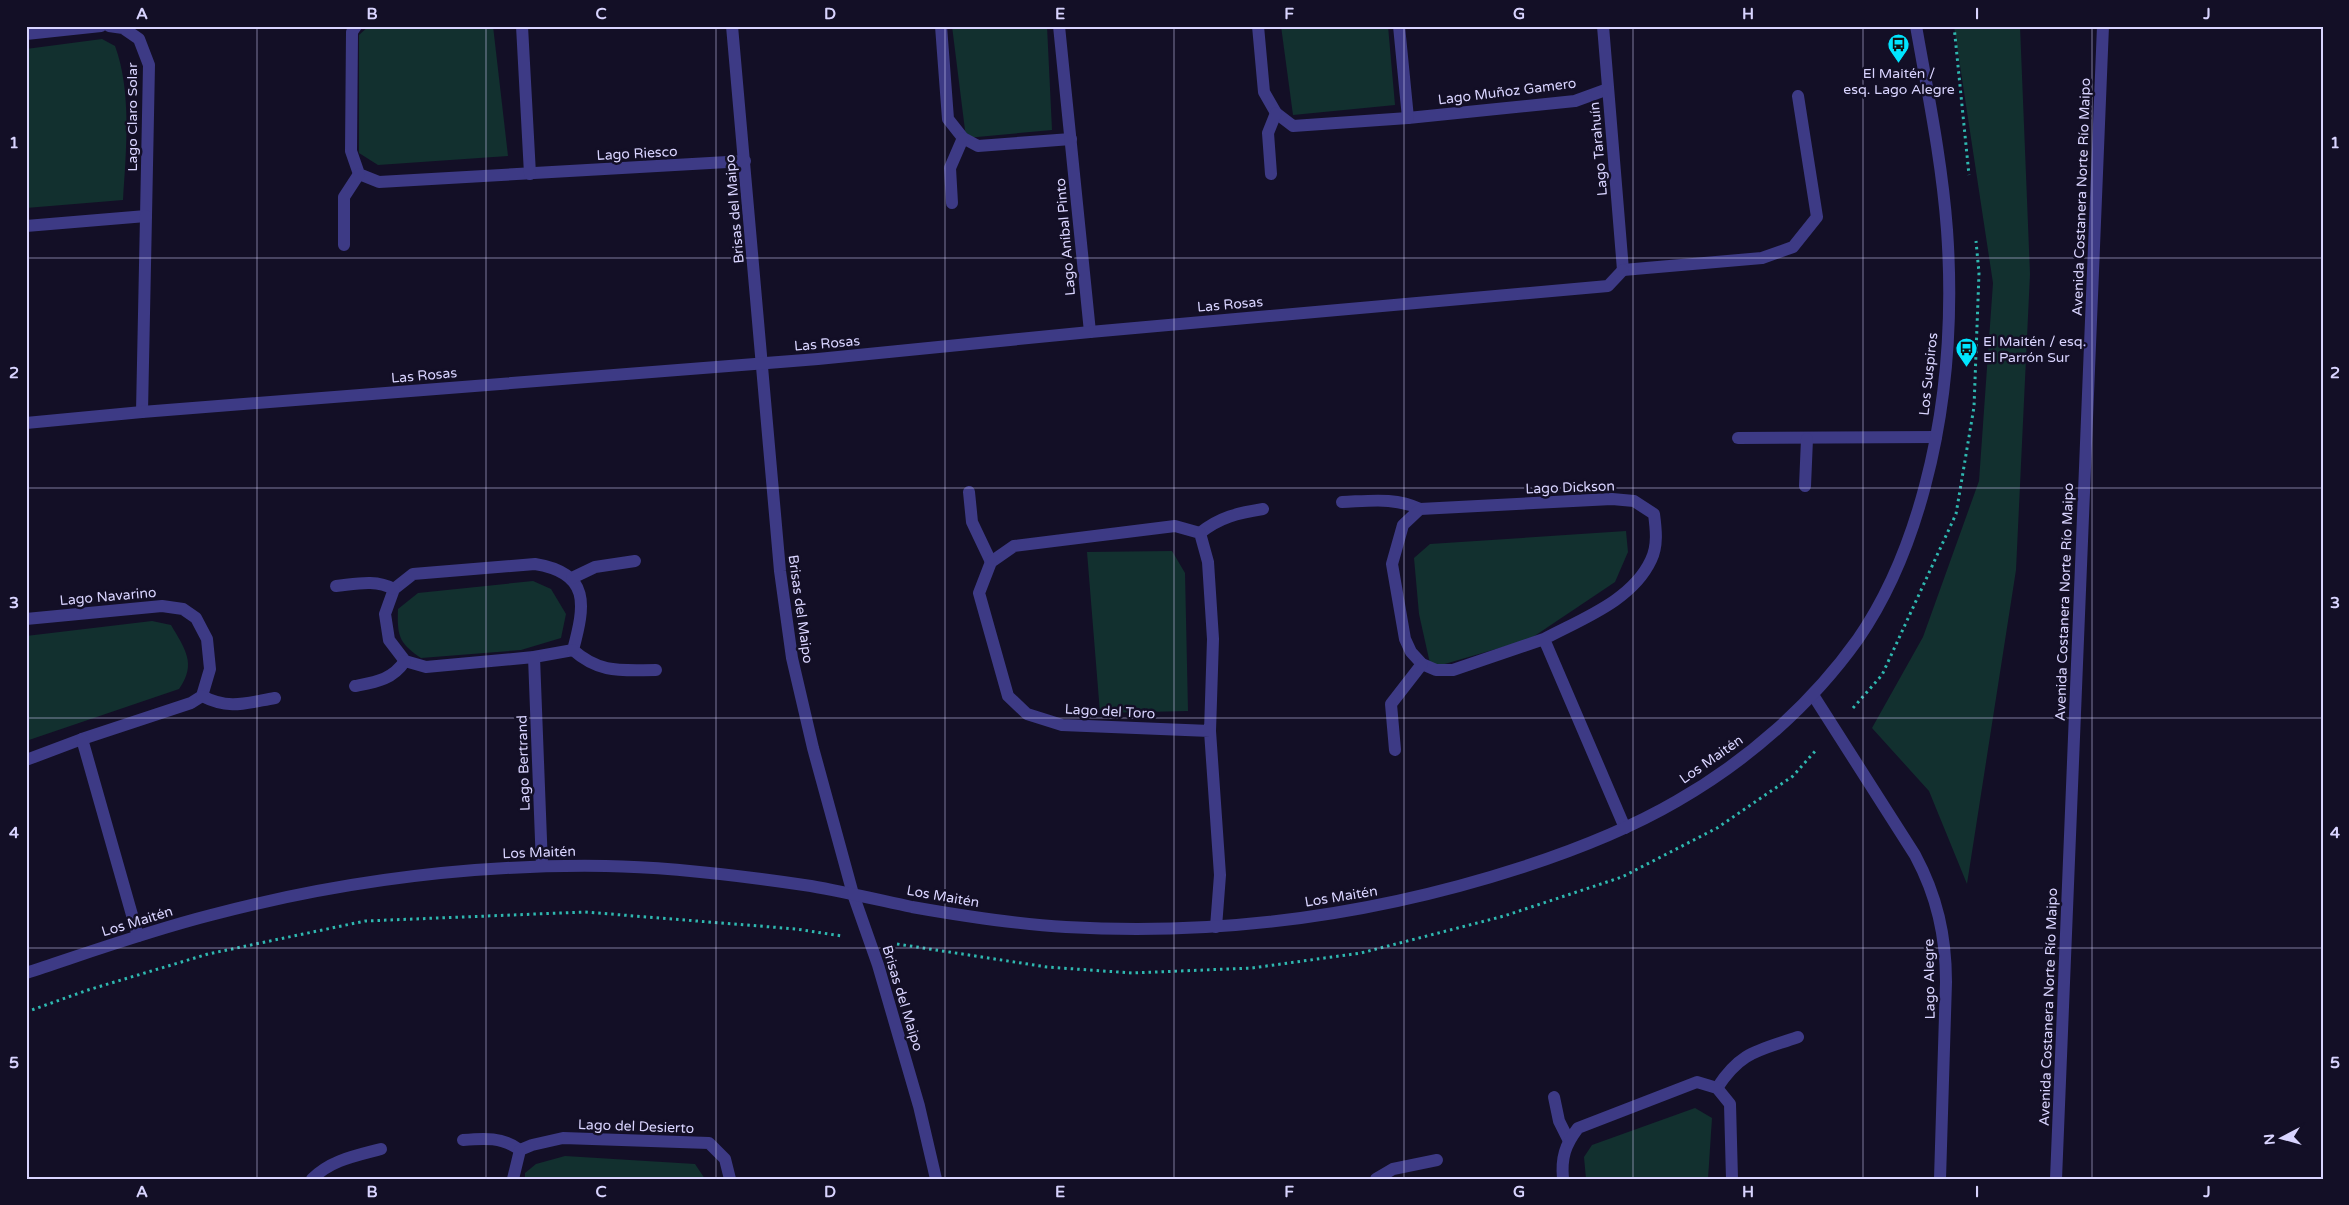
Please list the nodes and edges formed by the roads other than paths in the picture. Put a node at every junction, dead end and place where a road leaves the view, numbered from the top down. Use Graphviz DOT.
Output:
graph roads {
  1 [pos="101,26"];
  2 [pos="110,26"];
  3 [pos="356,26"];
  4 [pos="522,26"];
  5 [pos="732,26"];
  6 [pos="941,26"];
  7 [pos="1058,26"];
  8 [pos="1258,26"];
  9 [pos="1399,26"];
  10 [pos="1603,26"];
  11 [pos="1916,26"];
  12 [pos="2103,26"];
  13 [pos="124,27"];
  14 [pos="26,34"];
  15 [pos="1608,89"];
  16 [pos="1798,96"];
  17 [pos="1276,113"];
  18 [pos="1408,118"];
  19 [pos="963,138"];
  20 [pos="1071,139"];
  21 [pos="745,161"];
  22 [pos="359,174"];
  23 [pos="530,174"];
  24 [pos="1271,174"];
  25 [pos="952,203"];
  26 [pos="146,216"];
  27 [pos="26,226"];
  28 [pos="344,245"];
  29 [pos="1623,270"];
  30 [pos="1090,332"];
  31 [pos="763,363"];
  32 [pos="142,412"];
  33 [pos="26,424"];
  34 [pos="1936,437"];
  35 [pos="1738,438"];
  36 [pos="1807,439"];
  37 [pos="1805,486"];
  38 [pos="969,492"];
  39 [pos="1342,502"];
  40 [pos="1264,509"];
  41 [pos="1420,509"];
  42 [pos="1200,533"];
  43 [pos="635,561"];
  44 [pos="991,562"];
  45 [pos="572,578"];
  46 [pos="336,586"];
  47 [pos="394,589"];
  48 [pos="26,619"];
  49 [pos="1544,639"];
  50 [pos="573,650"];
  51 [pos="534,657"];
  52 [pos="405,661"];
  53 [pos="1422,664"];
  54 [pos="656,670"];
  55 [pos="355,686"];
  56 [pos="1813,695"];
  57 [pos="202,696"];
  58 [pos="275,698"];
  59 [pos="1210,731"];
  60 [pos="82,738"];
  61 [pos="1395,750"];
  62 [pos="26,760"];
  63 [pos="1625,828"];
  64 [pos="542,866"];
  65 [pos="853,894"];
  66 [pos="1216,927"];
  67 [pos="138,936"];
  68 [pos="26,973"];
  69 [pos="1798,1037"];
  70 [pos="1716,1088"];
  71 [pos="1554,1097"];
  72 [pos="463,1140"];
  73 [pos="1569,1141"];
  74 [pos="381,1149"];
  75 [pos="520,1150"];
  76 [pos="1437,1160"];
  77 [pos="312,1179"];
  78 [pos="513,1179"];
  79 [pos="730,1179"];
  80 [pos="936,1179"];
  81 [pos="1376,1179"];
  82 [pos="1563,1179"];
  83 [pos="1732,1179"];
  84 [pos="1940,1179"];
  85 [pos="2056,1179"];
  1 -- 14 [label="street"];
  2 -- 13 [label="street, Lago Claro Solar"];
  3 -- 22 [label="street"];
  4 -- 23 [label="street"];
  5 -- 21 [label="street, Brisas del Maipo"];
  6 -- 19 [label="street"];
  7 -- 20 [label="street, Lago Aníbal Pinto"];
  8 -- 17 [label="street, Lago Muñoz Gamero"];
  9 -- 18 [label="street"];
  10 -- 15 [label="street, Lago Tarahuín"];
  11 -- 34 [label="street, Los Suspiros"];
  12 -- 85 [label="street, Avenida Costanera Norte Río Maipo"];
  13 -- 26 [label="street, Lago Claro Solar"];
  15 -- 18 [label="street, Lago Muñoz Gamero"];
  15 -- 29 [label="street, Lago Tarahuín"];
  16 -- 29 [label="street"];
  17 -- 18 [label="street, Lago Muñoz Gamero"];
  17 -- 24 [label="street"];
  19 -- 20 [label="street"];
  19 -- 25 [label="street"];
  20 -- 30 [label="street, Lago Aníbal Pinto"];
  21 -- 23 [label="street, Lago Riesco"];
  21 -- 31 [label="street, Brisas del Maipo"];
  22 -- 23 [label="street, Lago Riesco"];
  22 -- 28 [label="street"];
  26 -- 27 [label="street"];
  26 -- 32 [label="street, Lago Claro Solar"];
  29 -- 30 [label="street, Las Rosas"];
  30 -- 31 [label="street, Las Rosas"];
  31 -- 32 [label="street, Las Rosas"];
  31 -- 65 [label="street, Brisas del Maipo"];
  32 -- 33 [label="street, Las Rosas"];
  34 -- 36 [label="street"];
  34 -- 56 [label="street, Los Suspiros"];
  35 -- 36 [label="street"];
  36 -- 37 [label="street"];
  38 -- 44 [label="street"];
  39 -- 41 [label="street, Lago Dickson"];
  40 -- 42 [label="street"];
  41 -- 49 [label="street, Lago Dickson"];
  41 -- 53 [label="street"];
  42 -- 44 [label="street"];
  42 -- 59 [label="street"];
  43 -- 45 [label="street"];
  44 -- 59 [label="street, Lago del Toro"];
  45 -- 47 [label="street"];
  45 -- 50 [label="street"];
  46 -- 47 [label="street"];
  47 -- 52 [label="street"];
  48 -- 57 [label="street, Lago Navarino"];
  49 -- 53 [label="street, Lago Dickson"];
  49 -- 63 [label="street"];
  50 -- 51 [label="street"];
  50 -- 54 [label="street"];
  51 -- 52 [label="street"];
  51 -- 64 [label="street, Lago Bertrand"];
  52 -- 55 [label="street"];
  53 -- 61 [label="street"];
  56 -- 63 [label="street, Los Maitén"];
  56 -- 84 [label="street, Lago Alegre"];
  57 -- 58 [label="street"];
  57 -- 60 [label="street"];
  59 -- 66 [label="street"];
  60 -- 62 [label="street"];
  60 -- 67 [label="street"];
  63 -- 66 [label="street, Los Maitén"];
  64 -- 65 [label="street, Los Maitén"];
  64 -- 67 [label="street, Los Maitén"];
  65 -- 66 [label="street, Los Maitén"];
  65 -- 80 [label="street, Brisas del Maipo"];
  67 -- 68 [label="street, Los Maitén"];
  69 -- 70 [label="street"];
  70 -- 73 [label="street"];
  70 -- 83 [label="street"];
  71 -- 73 [label="street"];
  72 -- 75 [label="street"];
  73 -- 82 [label="street"];
  74 -- 77 [label="street"];
  75 -- 78 [label="street"];
  75 -- 79 [label="street, Lago del Desierto"];
  76 -- 81 [label="street"];
}
